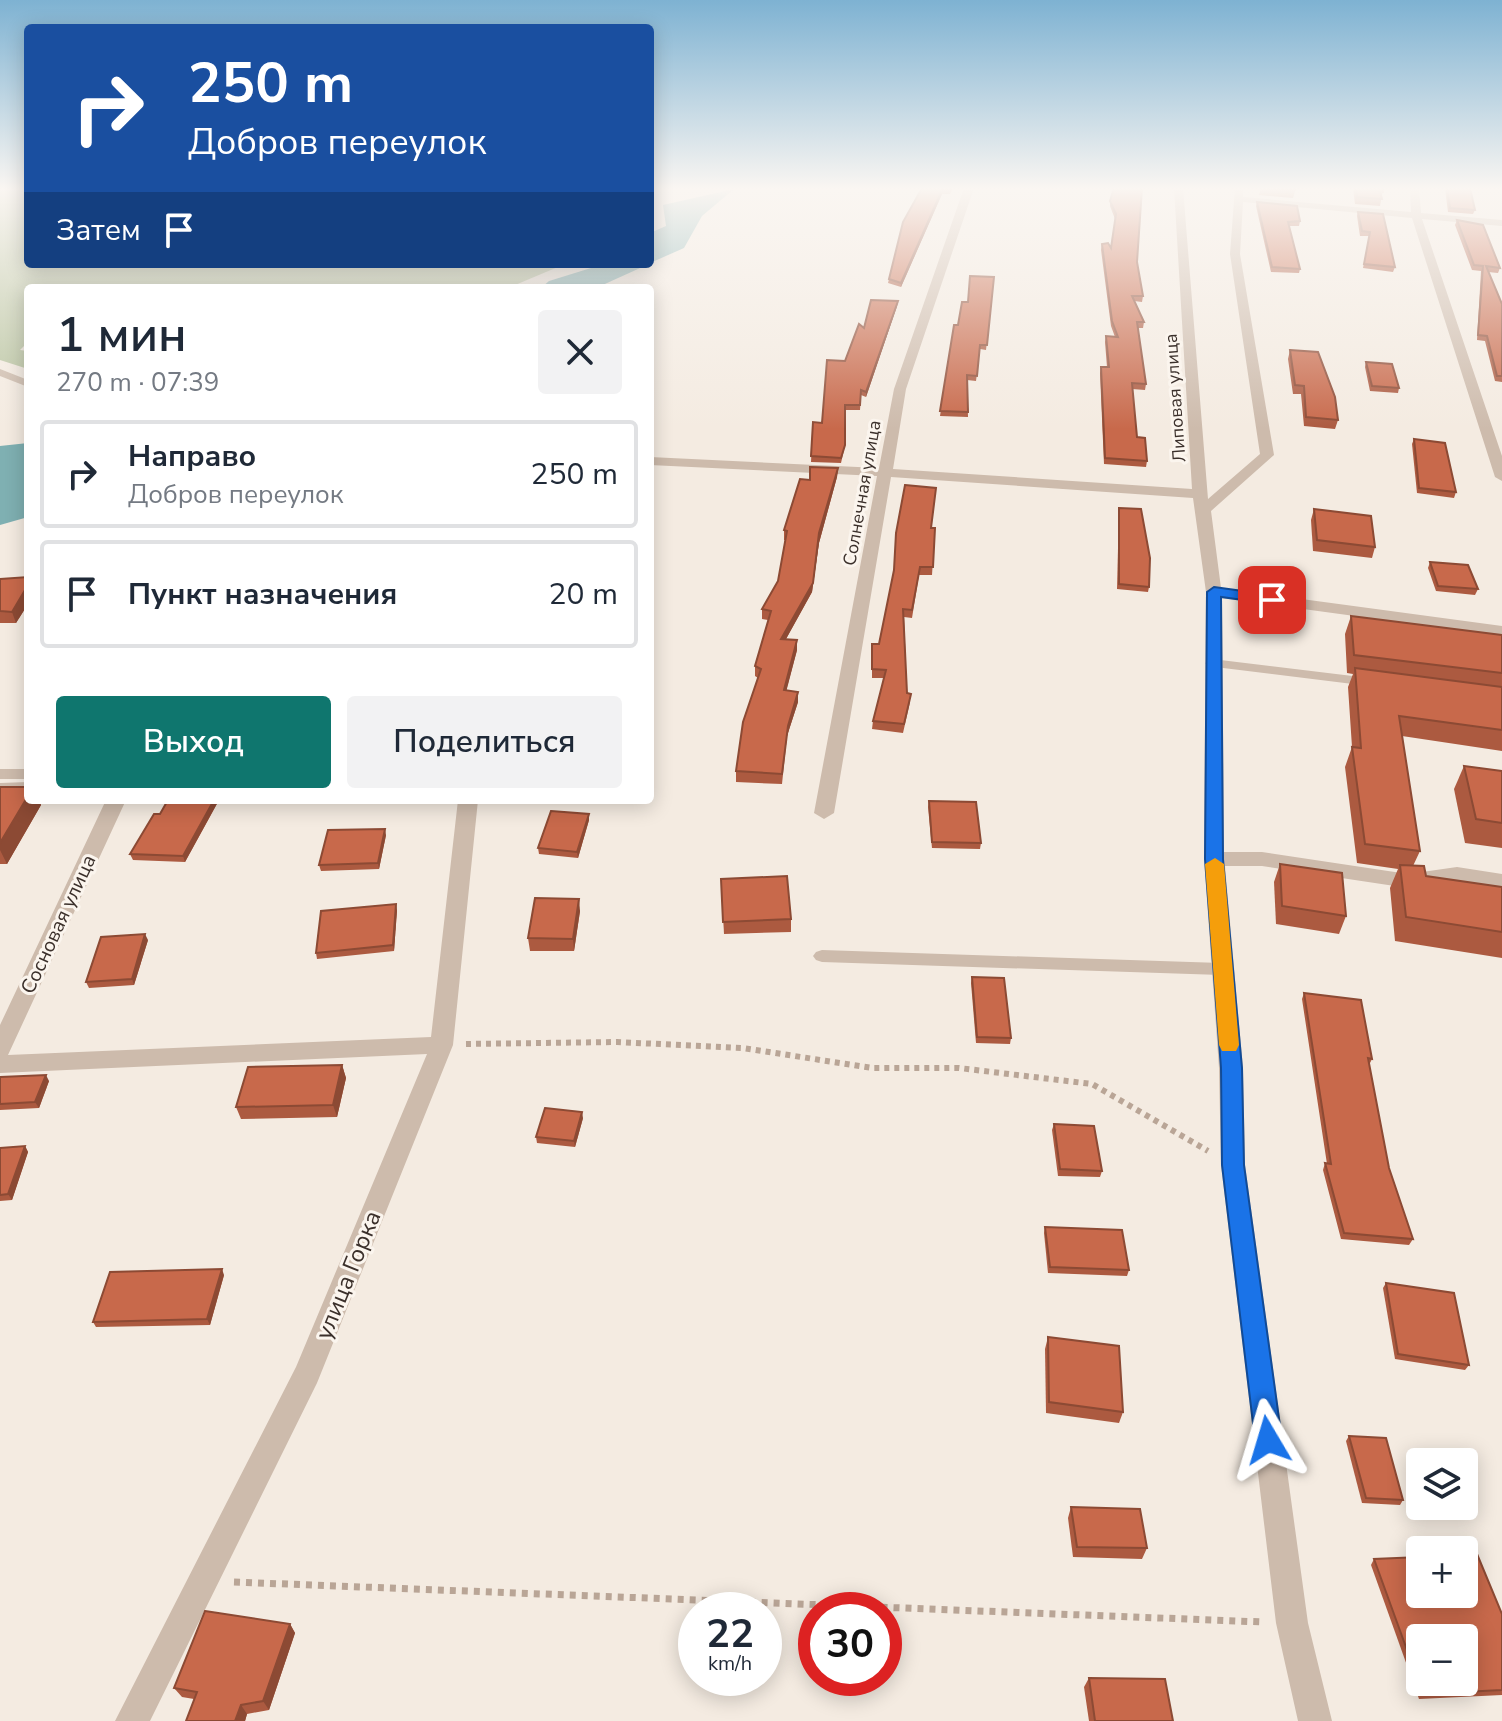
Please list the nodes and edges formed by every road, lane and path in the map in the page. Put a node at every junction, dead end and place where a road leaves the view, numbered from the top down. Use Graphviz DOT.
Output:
graph roads {
  1 [pos="941,268"];
  2 [pos="1185,268"];
  3 [pos="1237,268"];
  4 [pos="1433,268"];
  5 [pos="0,372"];
  6 [pos="24,382"];
  7 [pos="654,461"];
  8 [pos="883,472"];
  9 [pos="1502,477"];
  10 [pos="1202,502"];
  11 [pos="1214,592"];
  12 [pos="1502,631"];
  13 [pos="1212,663"];
  14 [pos="1377,683"];
  15 [pos="0,774"];
  16 [pos="24,774"];
  17 [pos="24,787"];
  18 [pos="0,788"];
  19 [pos="114,804"];
  20 [pos="468,804"];
  21 [pos="824,813"];
  22 [pos="1214,859"];
  23 [pos="1502,881"];
  24 [pos="822,956"];
  25 [pos="1221,969"];
  26 [pos="442,1045"];
  27 [pos="0,1049"];
  28 [pos="0,1064"];
  29 [pos="1233,1165"];
  30 [pos="203,1581"];
  31 [pos="1292,1623"];
  32 [pos="132,1721"];
  33 [pos="1315,1721"];
  1 -- 8 [label="street, Солнечная улица"];
  2 -- 10 [label="street, Липовая улица"];
  3 -- 10 [label="street"];
  4 -- 9 [label="street"];
  5 -- 6 [label="lane"];
  7 -- 8 [label="street"];
  8 -- 10 [label="street"];
  8 -- 21 [label="street, Солнечная улица"];
  10 -- 11 [label="street, Липовая улица"];
  11 -- 12 [label="street"];
  11 -- 13 [label="street, Липовая улица"];
  13 -- 14 [label="lane"];
  13 -- 22 [label="street, Липовая улица"];
  15 -- 16 [label="lane"];
  17 -- 18 [label="lane"];
  19 -- 27 [label="street, Сосновая улица"];
  20 -- 26 [label="street, улица Горка"];
  22 -- 23 [label="street"];
  22 -- 25 [label="street, Липовая улица"];
  24 -- 25 [label="lane"];
  25 -- 29 [label="street, Липовая улица"];
  26 -- 28 [label="street"];
  26 -- 29 [label="path"];
  26 -- 30 [label="street, улица Горка"];
  29 -- 31 [label="street, Липовая улица"];
  30 -- 31 [label="path"];
  30 -- 32 [label="street, улица Горка"];
  31 -- 33 [label="street, Липовая улица"];
}
